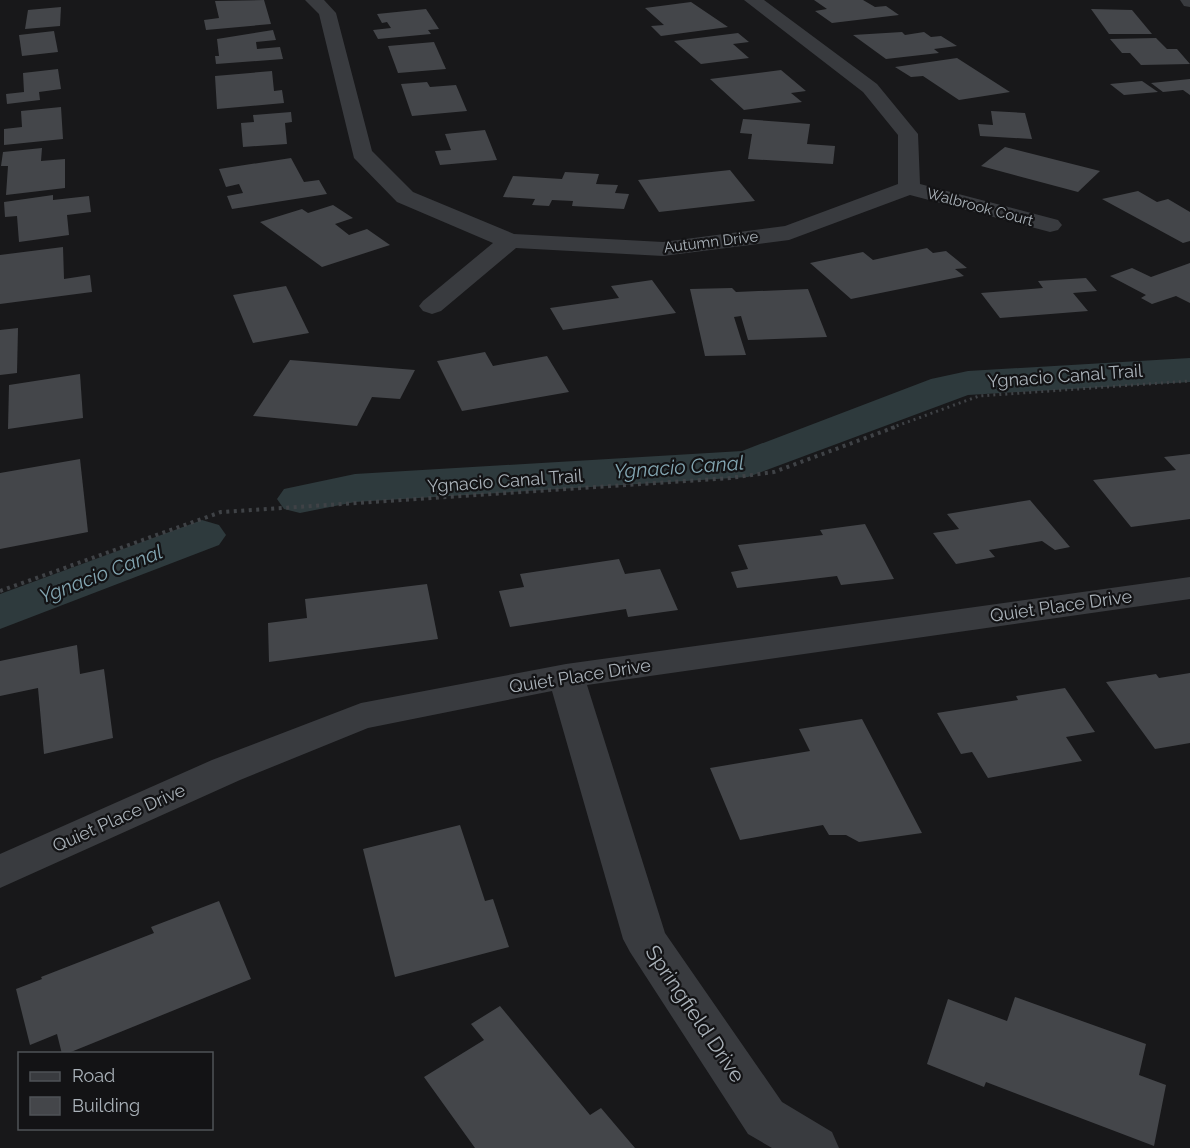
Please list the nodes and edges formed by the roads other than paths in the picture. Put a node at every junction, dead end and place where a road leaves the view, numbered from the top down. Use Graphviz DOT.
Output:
graph roads {
  1 [pos="314,0"];
  2 [pos="753,0"];
  3 [pos="909,188"];
  4 [pos="1050,225"];
  5 [pos="510,241"];
  6 [pos="432,306"];
  7 [pos="1190,588"];
  8 [pos="566,676"];
  9 [pos="0,872"];
  10 [pos="815,1148"];
  1 -- 5 [label="street, Autumn Drive"];
  2 -- 3 [label="street"];
  3 -- 4 [label="street, Walbrook Court"];
  3 -- 5 [label="street, Autumn Drive"];
  5 -- 6 [label="street"];
  7 -- 8 [label="street, Quiet Place Drive"];
  8 -- 9 [label="street, Quiet Place Drive"];
  8 -- 10 [label="street, Springfield Drive"];
}
